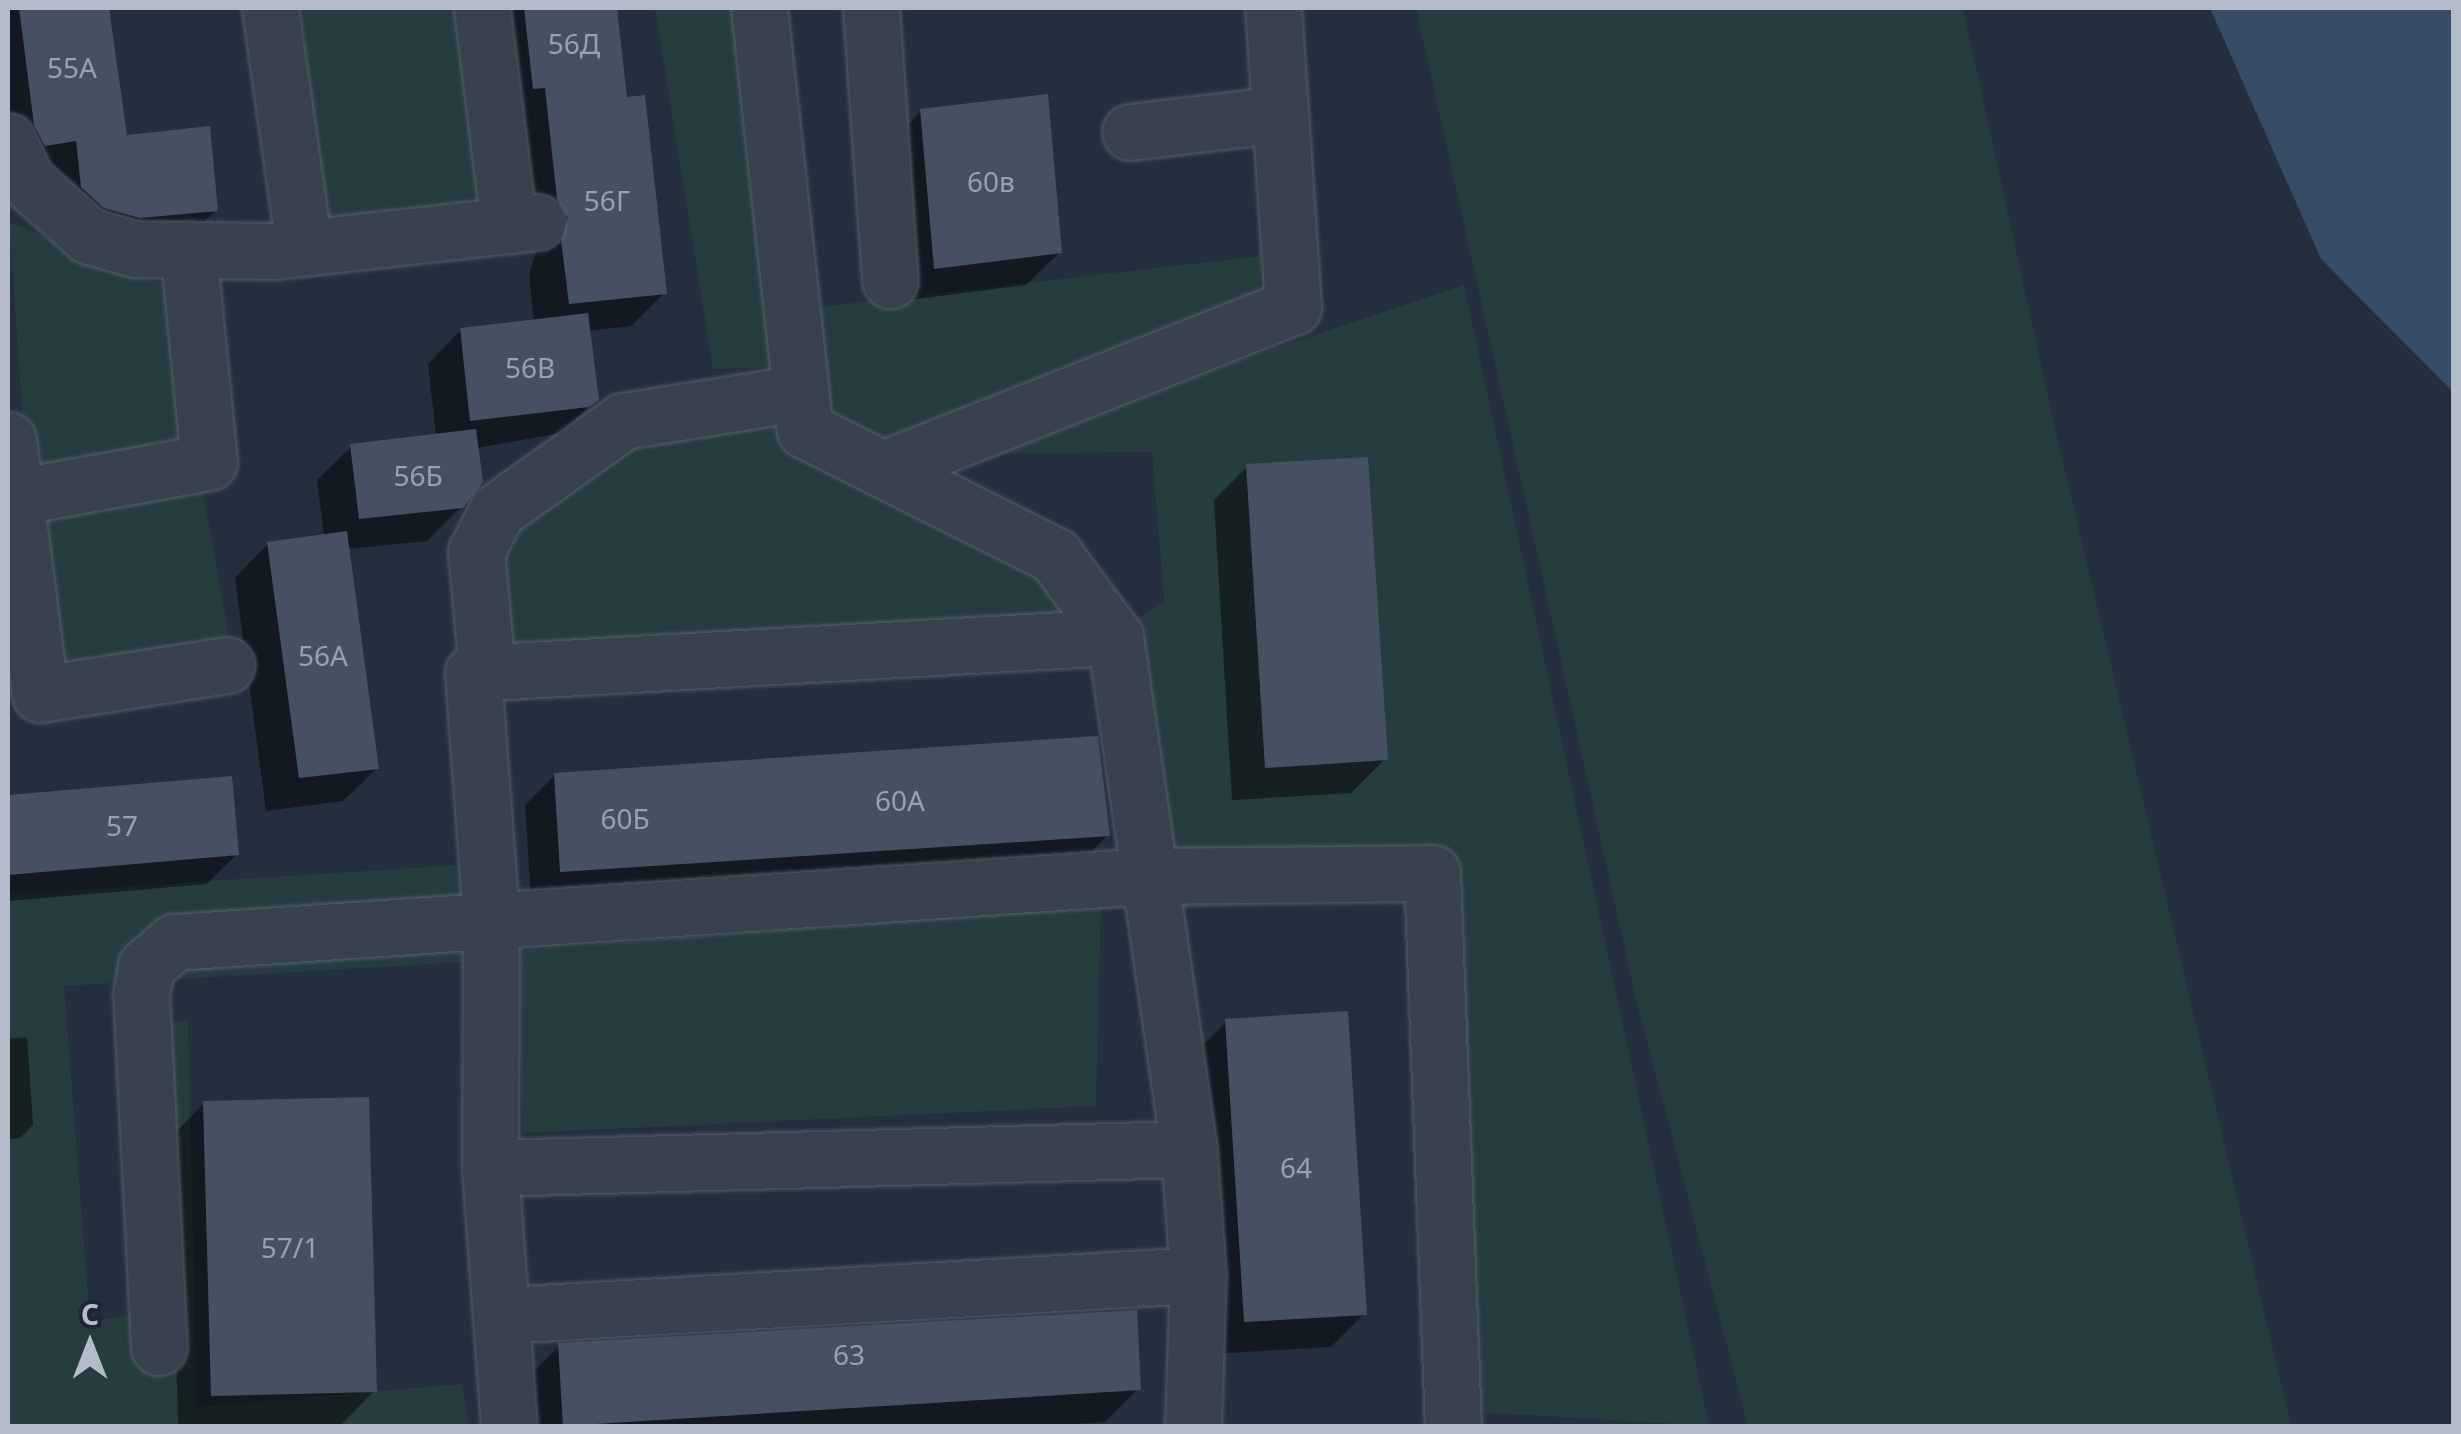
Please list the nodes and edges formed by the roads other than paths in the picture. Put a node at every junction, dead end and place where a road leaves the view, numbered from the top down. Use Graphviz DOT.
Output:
graph roads {
  1 [pos="270,8"];
  2 [pos="482,8"];
  3 [pos="759,8"];
  4 [pos="871,8"];
  5 [pos="1272,8"];
  6 [pos="1280,114"];
  7 [pos="1130,132"];
  8 [pos="8,141"];
  9 [pos="304,248"];
  10 [pos="188,250"];
  11 [pos="890,280"];
  12 [pos="800,393"];
  13 [pos="8,440"];
  14 [pos="883,469"];
  15 [pos="14,497"];
  16 [pos="1115,637"];
  17 [pos="227,666"];
  18 [pos="487,672"];
  19 [pos="1150,876"];
  20 [pos="492,918"];
  21 [pos="1189,1149"];
  22 [pos="490,1168"];
  23 [pos="1198,1275"];
  24 [pos="504,1314"];
  25 [pos="158,1346"];
  26 [pos="509,1426"];
  27 [pos="1194,1426"];
  28 [pos="1453,1426"];
  1 -- 9 [label="street"];
  2 -- 9 [label="street"];
  3 -- 12 [label="street"];
  4 -- 11 [label="street"];
  5 -- 6 [label="street"];
  6 -- 7 [label="street"];
  6 -- 14 [label="street"];
  8 -- 10 [label="street"];
  9 -- 10 [label="street"];
  10 -- 15 [label="street"];
  12 -- 14 [label="street"];
  12 -- 18 [label="street"];
  13 -- 15 [label="street"];
  14 -- 16 [label="street"];
  15 -- 17 [label="street"];
  16 -- 18 [label="street"];
  16 -- 19 [label="street"];
  18 -- 20 [label="street"];
  19 -- 20 [label="street"];
  19 -- 21 [label="street"];
  19 -- 28 [label="street"];
  20 -- 22 [label="street"];
  20 -- 25 [label="street"];
  21 -- 22 [label="street"];
  21 -- 23 [label="street"];
  22 -- 24 [label="street"];
  23 -- 24 [label="street"];
  23 -- 27 [label="street"];
  24 -- 26 [label="street"];
}
